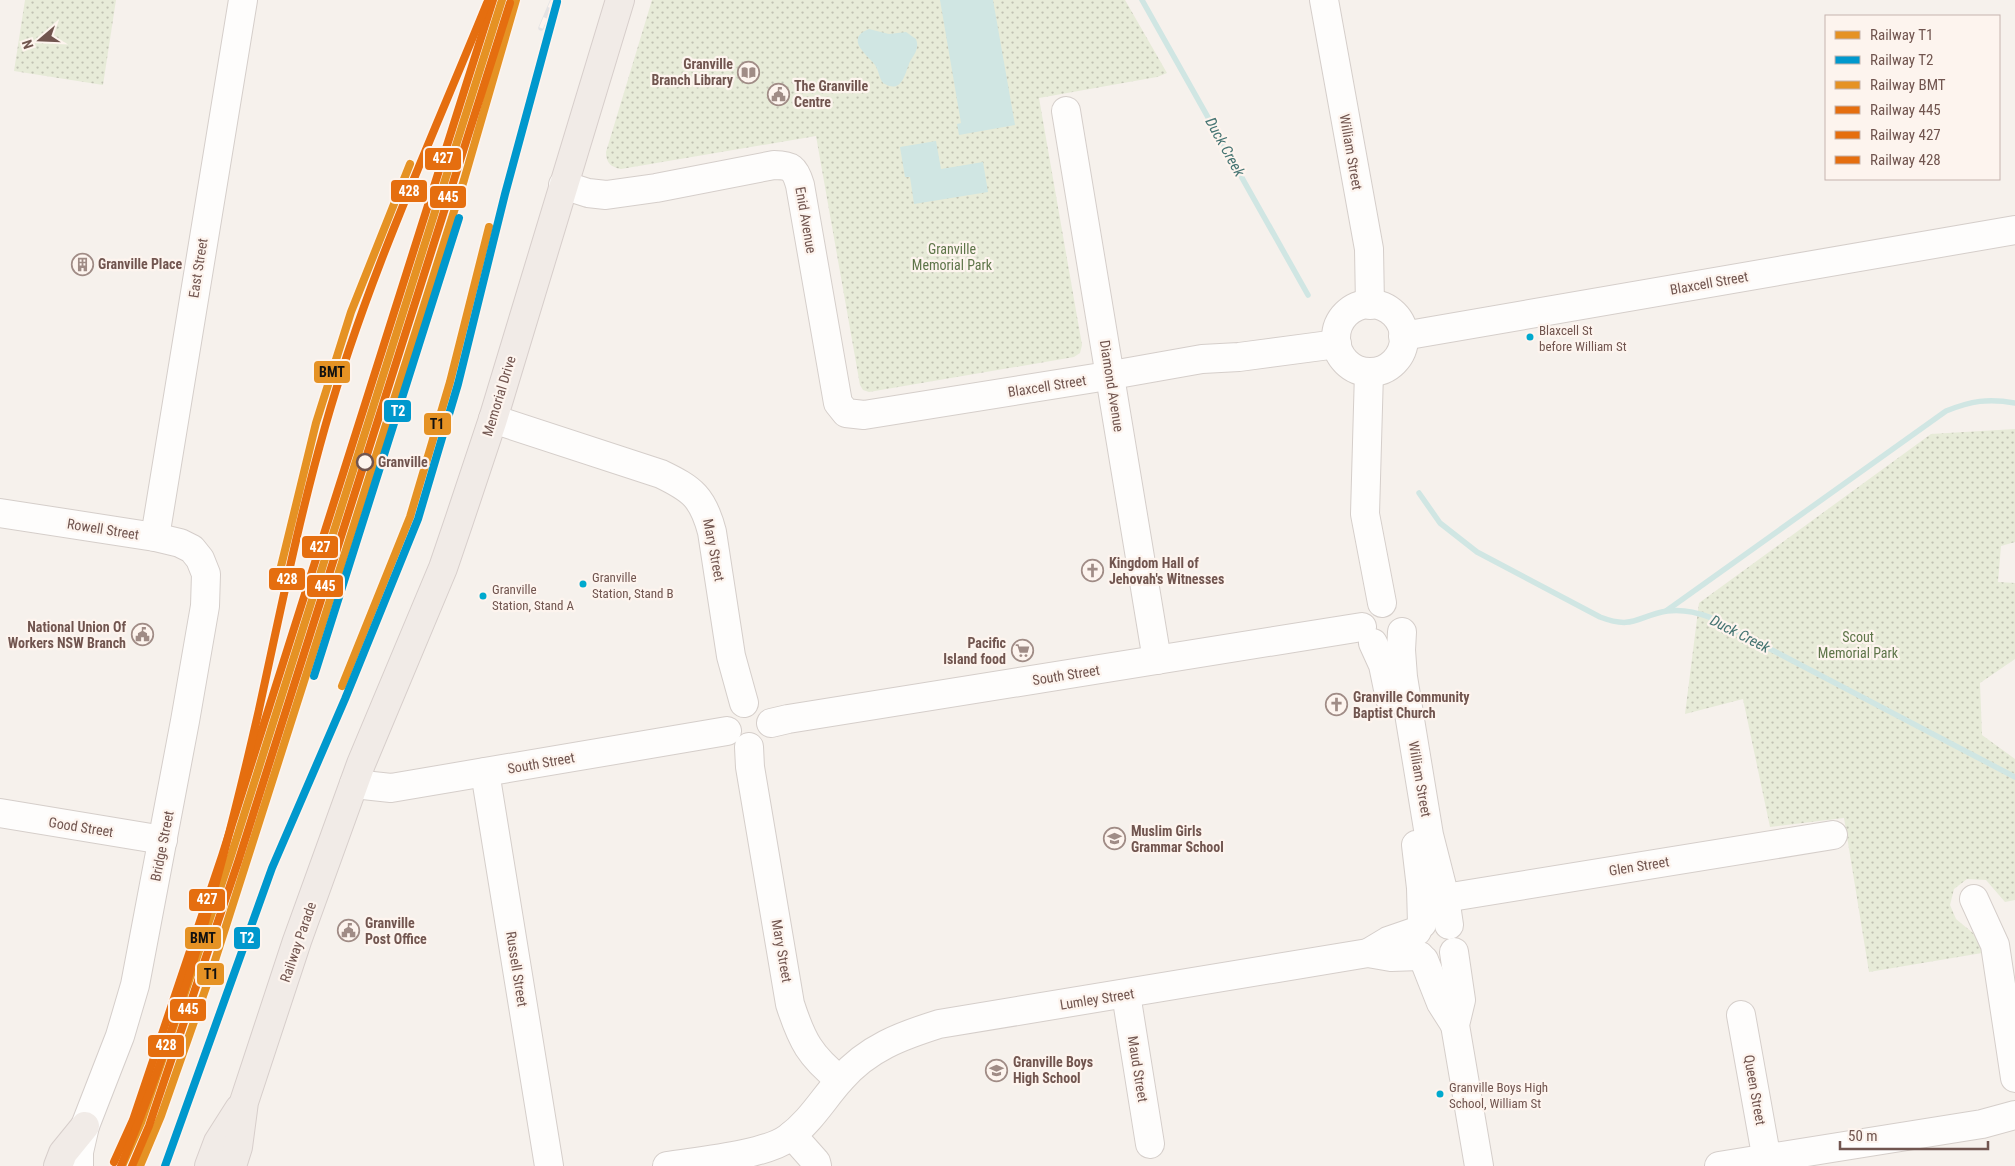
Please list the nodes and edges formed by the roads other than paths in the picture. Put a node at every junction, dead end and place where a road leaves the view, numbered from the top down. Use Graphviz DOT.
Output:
graph roads {
  1 [pos="243,0"];
  2 [pos="620,0"];
  3 [pos="1324,0"];
  4 [pos="1066,111"];
  5 [pos="563,184"];
  6 [pos="2015,230"];
  7 [pos="1370,305"];
  8 [pos="1403,336"];
  9 [pos="1337,344"];
  10 [pos="1369,372"];
  11 [pos="1110,376"];
  12 [pos="846,413"];
  13 [pos="493,419"];
  14 [pos="0,513"];
  15 [pos="155,537"];
  16 [pos="200,559"];
  17 [pos="1382,603"];
  18 [pos="1402,632"];
  19 [pos="1368,635"];
  20 [pos="1157,660"];
  21 [pos="744,703"];
  22 [pos="771,723"];
  23 [pos="727,731"];
  24 [pos="749,747"];
  25 [pos="485,772"];
  26 [pos="354,784"];
  27 [pos="0,814"];
  28 [pos="1833,835"];
  29 [pos="163,840"];
  30 [pos="1446,898"];
  31 [pos="1974,899"];
  32 [pos="1426,939"];
  33 [pos="1126,994"];
  34 [pos="1741,1015"];
  35 [pos="1455,1025"];
  36 [pos="2015,1078"];
  37 [pos="840,1080"];
  38 [pos="244,1102"];
  39 [pos="2015,1115"];
  40 [pos="84,1126"];
  41 [pos="792,1135"];
  42 [pos="1150,1144"];
  43 [pos="1768,1162"];
  44 [pos="58,1166"];
  45 [pos="79,1166"];
  46 [pos="210,1166"];
  47 [pos="232,1166"];
  48 [pos="549,1166"];
  49 [pos="667,1166"];
  50 [pos="817,1166"];
  51 [pos="1479,1166"];
  52 [pos="1719,1166"];
  1 -- 15 [label="street, East Street"];
  2 -- 5 [label="main road, Memorial Drive"];
  3 -- 7 [label="street, William Street"];
  4 -- 11 [label="street, Diamond Avenue"];
  5 -- 12 [label="street, Enid Avenue"];
  5 -- 13 [label="main road, Memorial Drive"];
  6 -- 8 [label="street, Blaxcell Street"];
  7 -- 8 [label="street"];
  7 -- 9 [label="street"];
  8 -- 10 [label="street"];
  9 -- 10 [label="street"];
  9 -- 11 [label="street, Blaxcell Street"];
  10 -- 17 [label="street"];
  11 -- 12 [label="street, Blaxcell Street"];
  11 -- 20 [label="street, Diamond Avenue"];
  13 -- 21 [label="street, Mary Street"];
  13 -- 26 [label="main road, Memorial Drive"];
  14 -- 15 [label="street, Rowell Street"];
  15 -- 16 [label="street, Rowell Street"];
  16 -- 29 [label="street, Bridge Street"];
  17 -- 18 [label="street"];
  17 -- 19 [label="street"];
  18 -- 19 [label="street"];
  18 -- 30 [label="street, William Street"];
  19 -- 20 [label="street, South Street"];
  19 -- 32 [label="street, William Street"];
  20 -- 22 [label="street, South Street"];
  21 -- 22 [label="street"];
  21 -- 23 [label="street"];
  22 -- 24 [label="street"];
  23 -- 24 [label="street"];
  23 -- 25 [label="street, South Street"];
  24 -- 37 [label="street, Mary Street"];
  25 -- 26 [label="street, South Street"];
  25 -- 48 [label="street, Russell Street"];
  26 -- 38 [label="main road, Railway Parade"];
  27 -- 29 [label="street, Good Street"];
  28 -- 30 [label="street, Glen Street"];
  29 -- 40 [label="street, Bridge Street"];
  30 -- 32 [label="street, William Street"];
  31 -- 36 [label="street"];
  32 -- 33 [label="street, Lumley Street"];
  32 -- 35 [label="street, William Street"];
  32 -- 35 [label="street, William Street"];
  33 -- 37 [label="street, Lumley Street"];
  33 -- 42 [label="street, Maud Street"];
  34 -- 43 [label="street, Queen Street"];
  35 -- 51 [label="street, William Street"];
  37 -- 41 [label="street, Lumley Street"];
  38 -- 46 [label="main road, Railway Parade"];
  38 -- 47 [label="main road, Railway Parade"];
  39 -- 43 [label="street"];
  40 -- 44 [label="main road"];
  40 -- 45 [label="street, Bridge Street"];
  41 -- 49 [label="street, Lumley Street"];
  41 -- 50 [label="street"];
  43 -- 52 [label="street"];
}
